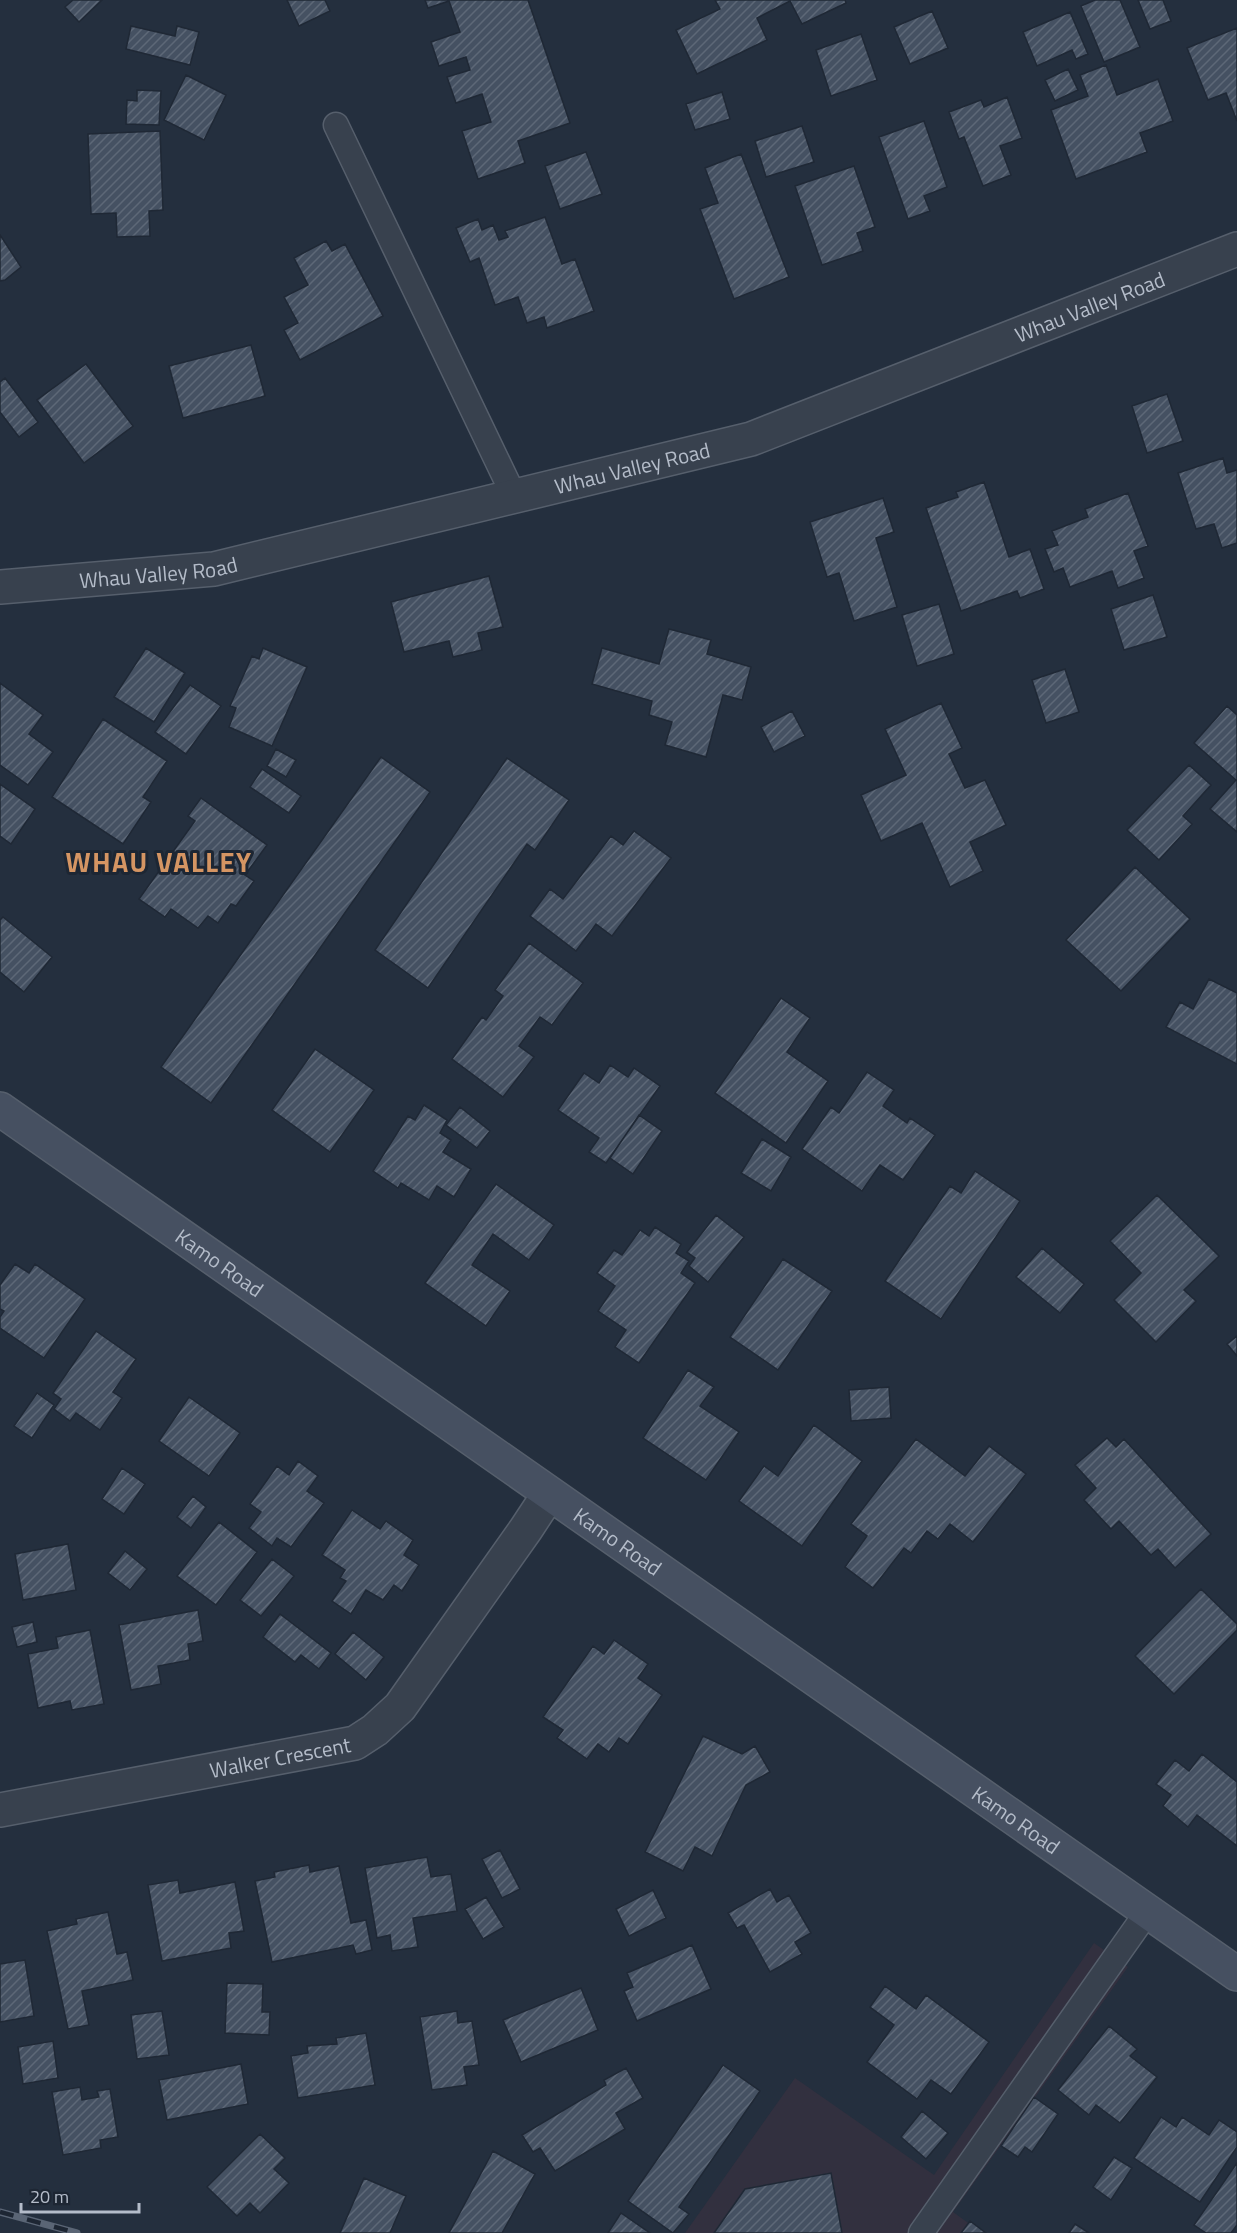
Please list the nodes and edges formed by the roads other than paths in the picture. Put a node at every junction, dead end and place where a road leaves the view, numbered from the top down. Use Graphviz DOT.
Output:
graph roads {
  1 [pos="336,124"];
  2 [pos="1237,249"];
  3 [pos="514,496"];
  4 [pos="0,587"];
  5 [pos="0,1109"];
  6 [pos="549,1494"];
  7 [pos="0,1810"];
  8 [pos="1148,1911"];
  9 [pos="1237,1974"];
  10 [pos="921,2233"];
  1 -- 3 [label="lane"];
  2 -- 3 [label="street, Whau Valley Road"];
  3 -- 4 [label="street, Whau Valley Road"];
  5 -- 6 [label="main road, Kamo Road"];
  6 -- 7 [label="street, Walker Crescent"];
  6 -- 8 [label="main road, Kamo Road"];
  8 -- 9 [label="main road, Kamo Road"];
  8 -- 10 [label="lane"];
}
